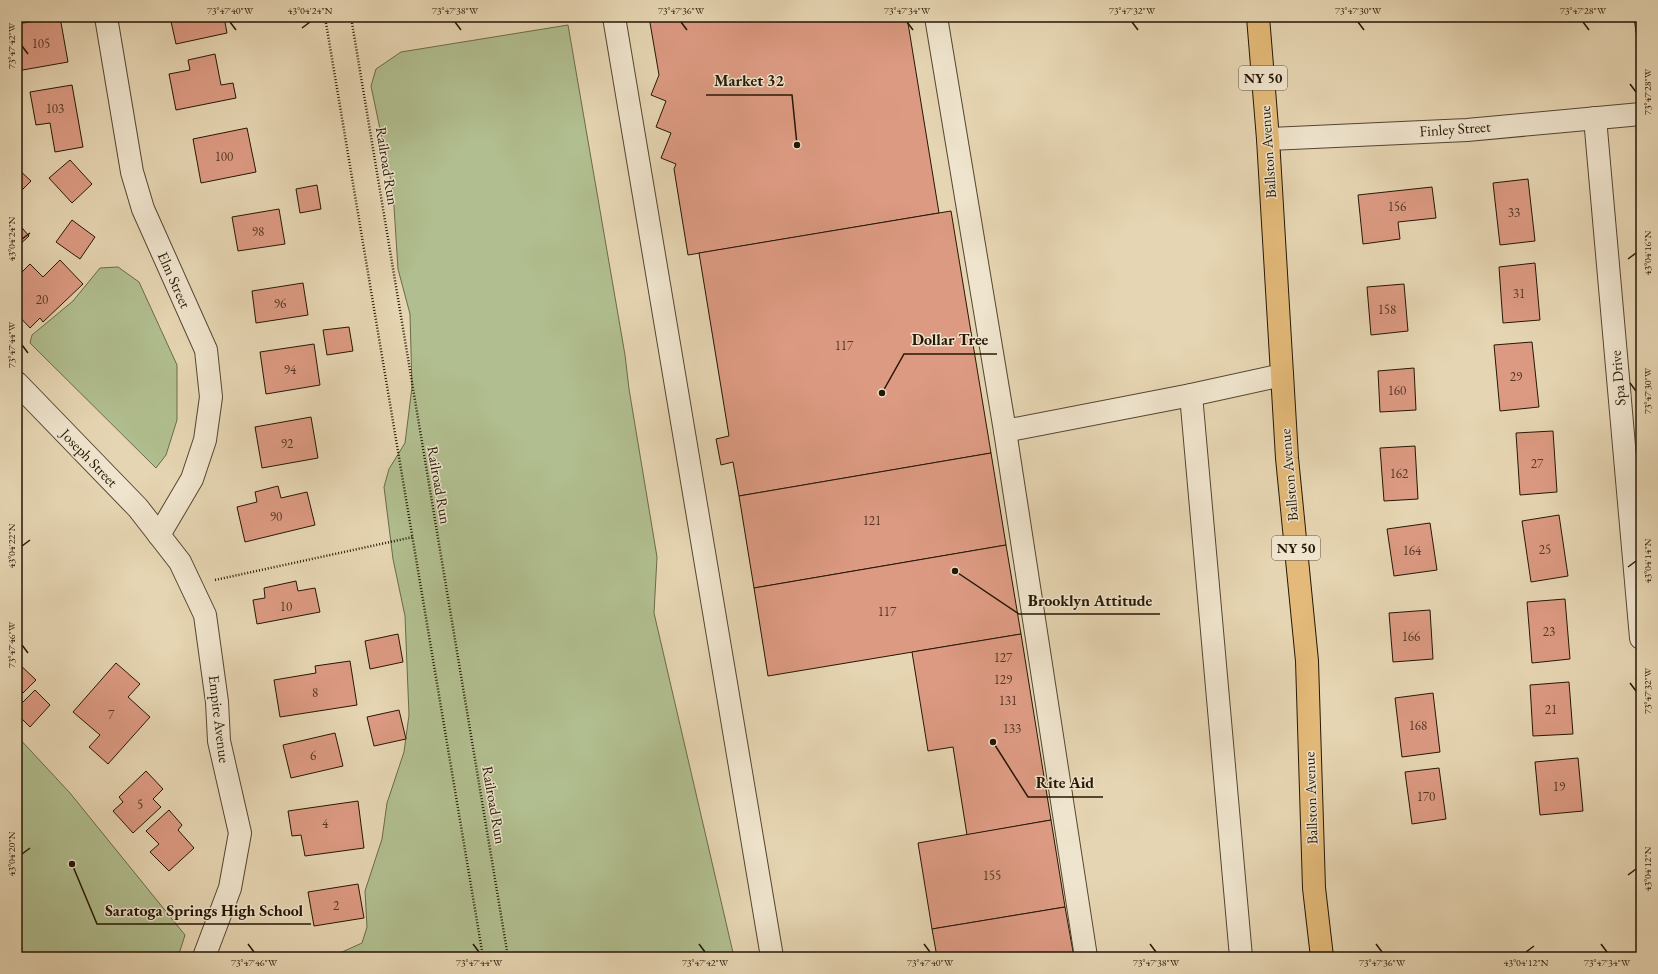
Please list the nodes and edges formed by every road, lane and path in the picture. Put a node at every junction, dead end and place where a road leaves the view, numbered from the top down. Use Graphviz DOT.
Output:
graph roads {
  1 [pos="106,17"];
  2 [pos="325,17"];
  3 [pos="351,17"];
  4 [pos="614,17"];
  5 [pos="936,17"];
  6 [pos="1258,17"];
  7 [pos="1641,114"];
  8 [pos="1595,118"];
  9 [pos="1268,139"];
  10 [pos="1282,375"];
  11 [pos="17,383"];
  12 [pos="1191,395"];
  13 [pos="1005,431"];
  14 [pos="159,535"];
  15 [pos="413,537"];
  16 [pos="211,580"];
  17 [pos="1641,638"];
  18 [pos="204,957"];
  19 [pos="483,957"];
  20 [pos="508,957"];
  21 [pos="772,957"];
  22 [pos="1086,957"];
  23 [pos="1241,957"];
  24 [pos="1322,957"];
  1 -- 14 [label="street, Elm Street"];
  2 -- 15 [label="path"];
  3 -- 20 [label="path, Railroad Run"];
  4 -- 21 [label="street"];
  5 -- 13 [label="street"];
  6 -- 9 [label="highway, Ballston Avenue / NY 50"];
  7 -- 8 [label="street, Finley Street"];
  8 -- 9 [label="street, Finley Street"];
  8 -- 17 [label="street, Spa Drive"];
  9 -- 10 [label="highway, Ballston Avenue / NY 50"];
  10 -- 12 [label="street"];
  10 -- 24 [label="highway, Ballston Avenue / NY 50"];
  11 -- 14 [label="street, Joseph Street"];
  12 -- 13 [label="street"];
  12 -- 23 [label="street"];
  13 -- 22 [label="street"];
  14 -- 18 [label="street, Empire Avenue"];
  15 -- 16 [label="path"];
  15 -- 19 [label="path"];
}
